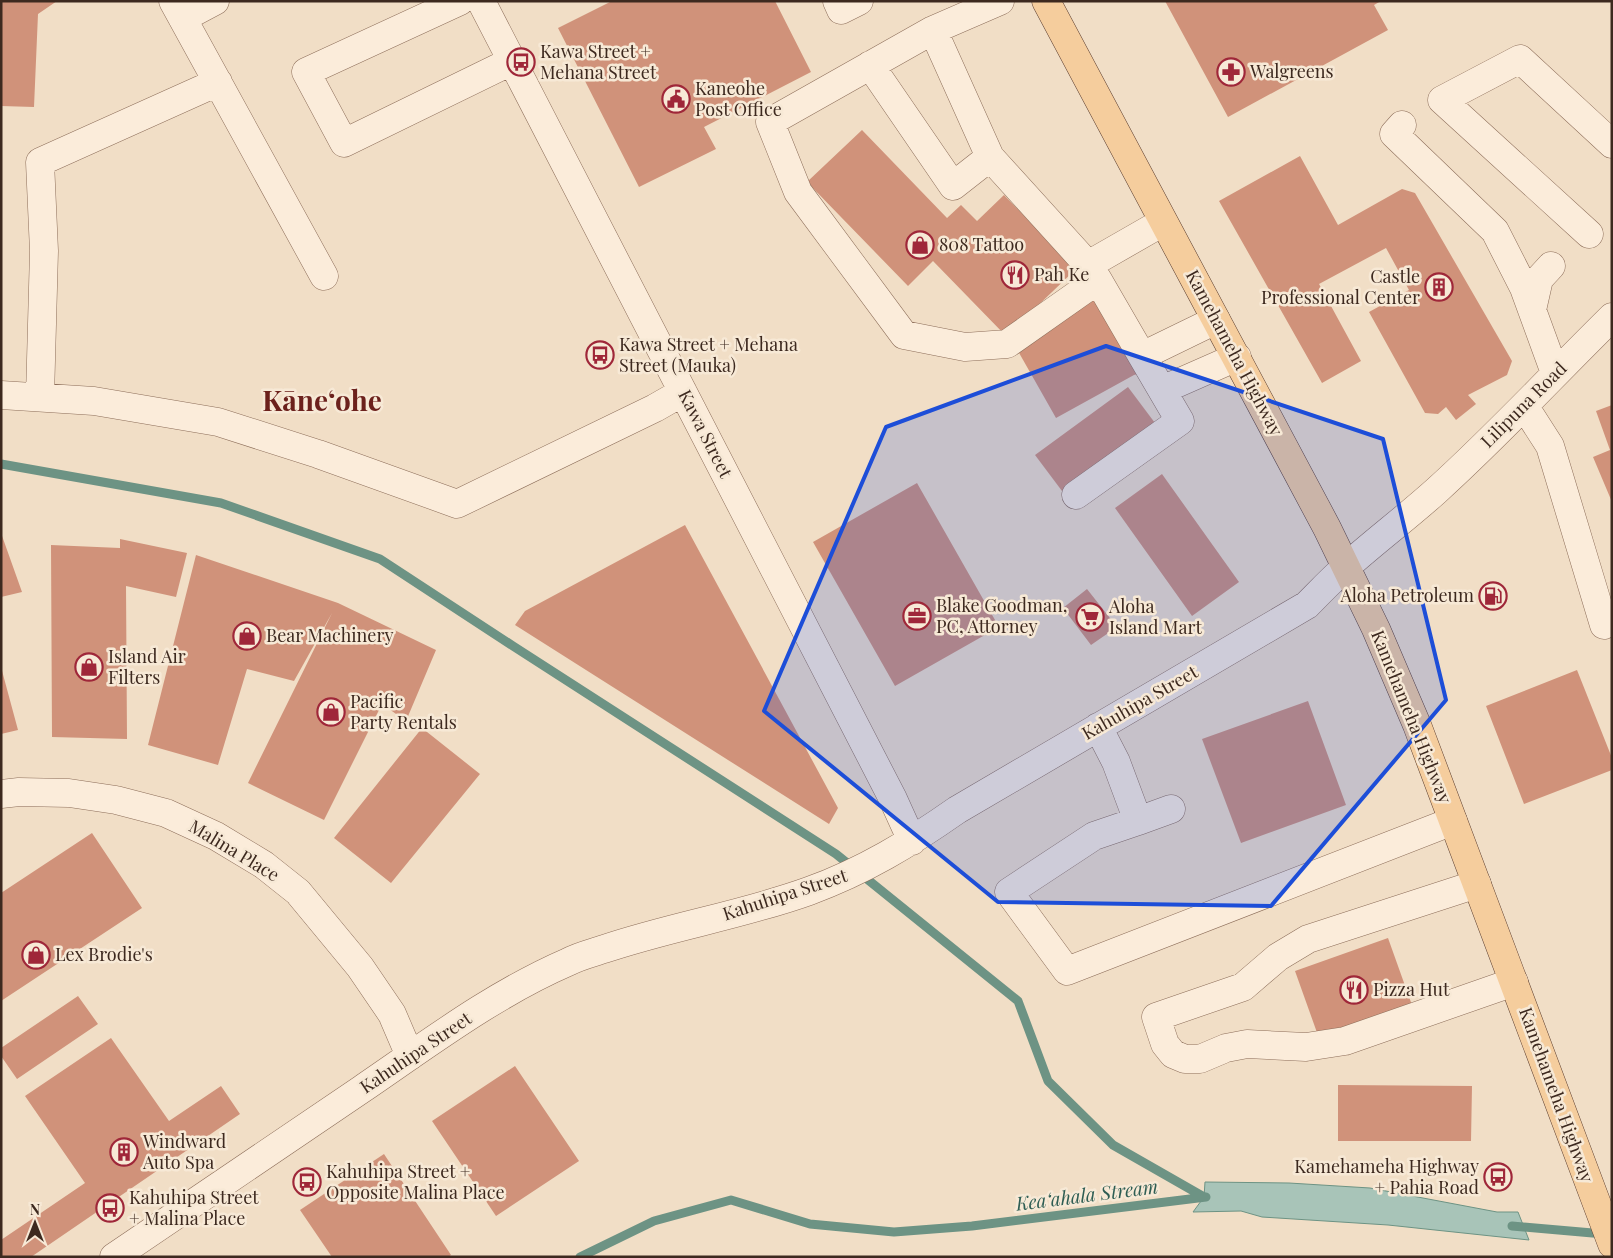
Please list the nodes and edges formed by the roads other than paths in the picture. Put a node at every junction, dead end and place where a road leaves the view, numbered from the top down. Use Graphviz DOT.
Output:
graph roads {
  1 [pos="216,1"];
  2 [pos="460,1"];
  3 [pos="481,1"];
  4 [pos="837,1"];
  5 [pos="859,1"];
  6 [pos="1000,1"];
  7 [pos="1046,1"];
  8 [pos="178,10"];
  9 [pos="932,30"];
  10 [pos="512,61"];
  11 [pos="870,65"];
  12 [pos="218,82"];
  13 [pos="1402,125"];
  14 [pos="1612,144"];
  15 [pos="990,157"];
  16 [pos="1163,222"];
  17 [pos="1589,234"];
  18 [pos="1551,266"];
  19 [pos="1093,272"];
  20 [pos="324,276"];
  21 [pos="1532,310"];
  22 [pos="1612,317"];
  23 [pos="1216,320"];
  24 [pos="1142,356"];
  25 [pos="1237,357"];
  26 [pos="1555,373"];
  27 [pos="1162,390"];
  28 [pos="683,392"];
  29 [pos="1,395"];
  30 [pos="40,397"];
  31 [pos="1525,407"];
  32 [pos="1436,491"];
  33 [pos="1076,495"];
  34 [pos="1346,567"];
  35 [pos="1604,625"];
  36 [pos="1098,727"];
  37 [pos="1,794"];
  38 [pos="1171,809"];
  39 [pos="1138,821"];
  40 [pos="1453,821"];
  41 [pos="912,841"];
  42 [pos="1477,884"];
  43 [pos="1514,982"];
  44 [pos="410,1056"];
  45 [pos="1612,1244"];
  46 [pos="114,1257"];
  1 -- 8 [label="street"];
  2 -- 10 [label="street"];
  3 -- 10 [label="street, Kawa Street"];
  4 -- 5 [label="street"];
  6 -- 9 [label="street"];
  7 -- 16 [label="main road, Kamehameha Highway"];
  8 -- 12 [label="street"];
  9 -- 11 [label="street"];
  9 -- 15 [label="street"];
  10 -- 28 [label="street, Kawa Street"];
  11 -- 15 [label="street"];
  11 -- 19 [label="street"];
  12 -- 20 [label="street"];
  12 -- 30 [label="street"];
  13 -- 21 [label="street"];
  14 -- 17 [label="street"];
  15 -- 19 [label="street"];
  16 -- 19 [label="street"];
  16 -- 23 [label="main road, Kamehameha Highway"];
  18 -- 21 [label="street"];
  19 -- 24 [label="street"];
  21 -- 26 [label="street"];
  22 -- 26 [label="street, Lilipuna Road"];
  23 -- 24 [label="street"];
  23 -- 25 [label="main road, Kamehameha Highway"];
  24 -- 27 [label="street"];
  25 -- 27 [label="street"];
  25 -- 34 [label="main road, Kamehameha Highway"];
  26 -- 31 [label="street, Lilipuna Road"];
  27 -- 33 [label="street"];
  28 -- 30 [label="street"];
  28 -- 41 [label="street, Kawa Street"];
  29 -- 30 [label="street"];
  31 -- 32 [label="street, Lilipuna Road"];
  31 -- 35 [label="street"];
  32 -- 34 [label="street, Kahuhipa Street"];
  34 -- 36 [label="street, Kahuhipa Street"];
  34 -- 40 [label="main road, Kamehameha Highway"];
  36 -- 39 [label="street"];
  36 -- 41 [label="street, Kahuhipa Street"];
  37 -- 44 [label="street, Malina Place"];
  38 -- 39 [label="street"];
  39 -- 40 [label="street"];
  40 -- 42 [label="main road, Kamehameha Highway"];
  41 -- 44 [label="street, Kahuhipa Street"];
  42 -- 43 [label="main road, Kamehameha Highway"];
  42 -- 43 [label="street"];
  43 -- 45 [label="main road, Kamehameha Highway"];
  44 -- 46 [label="street, Kahuhipa Street"];
}
